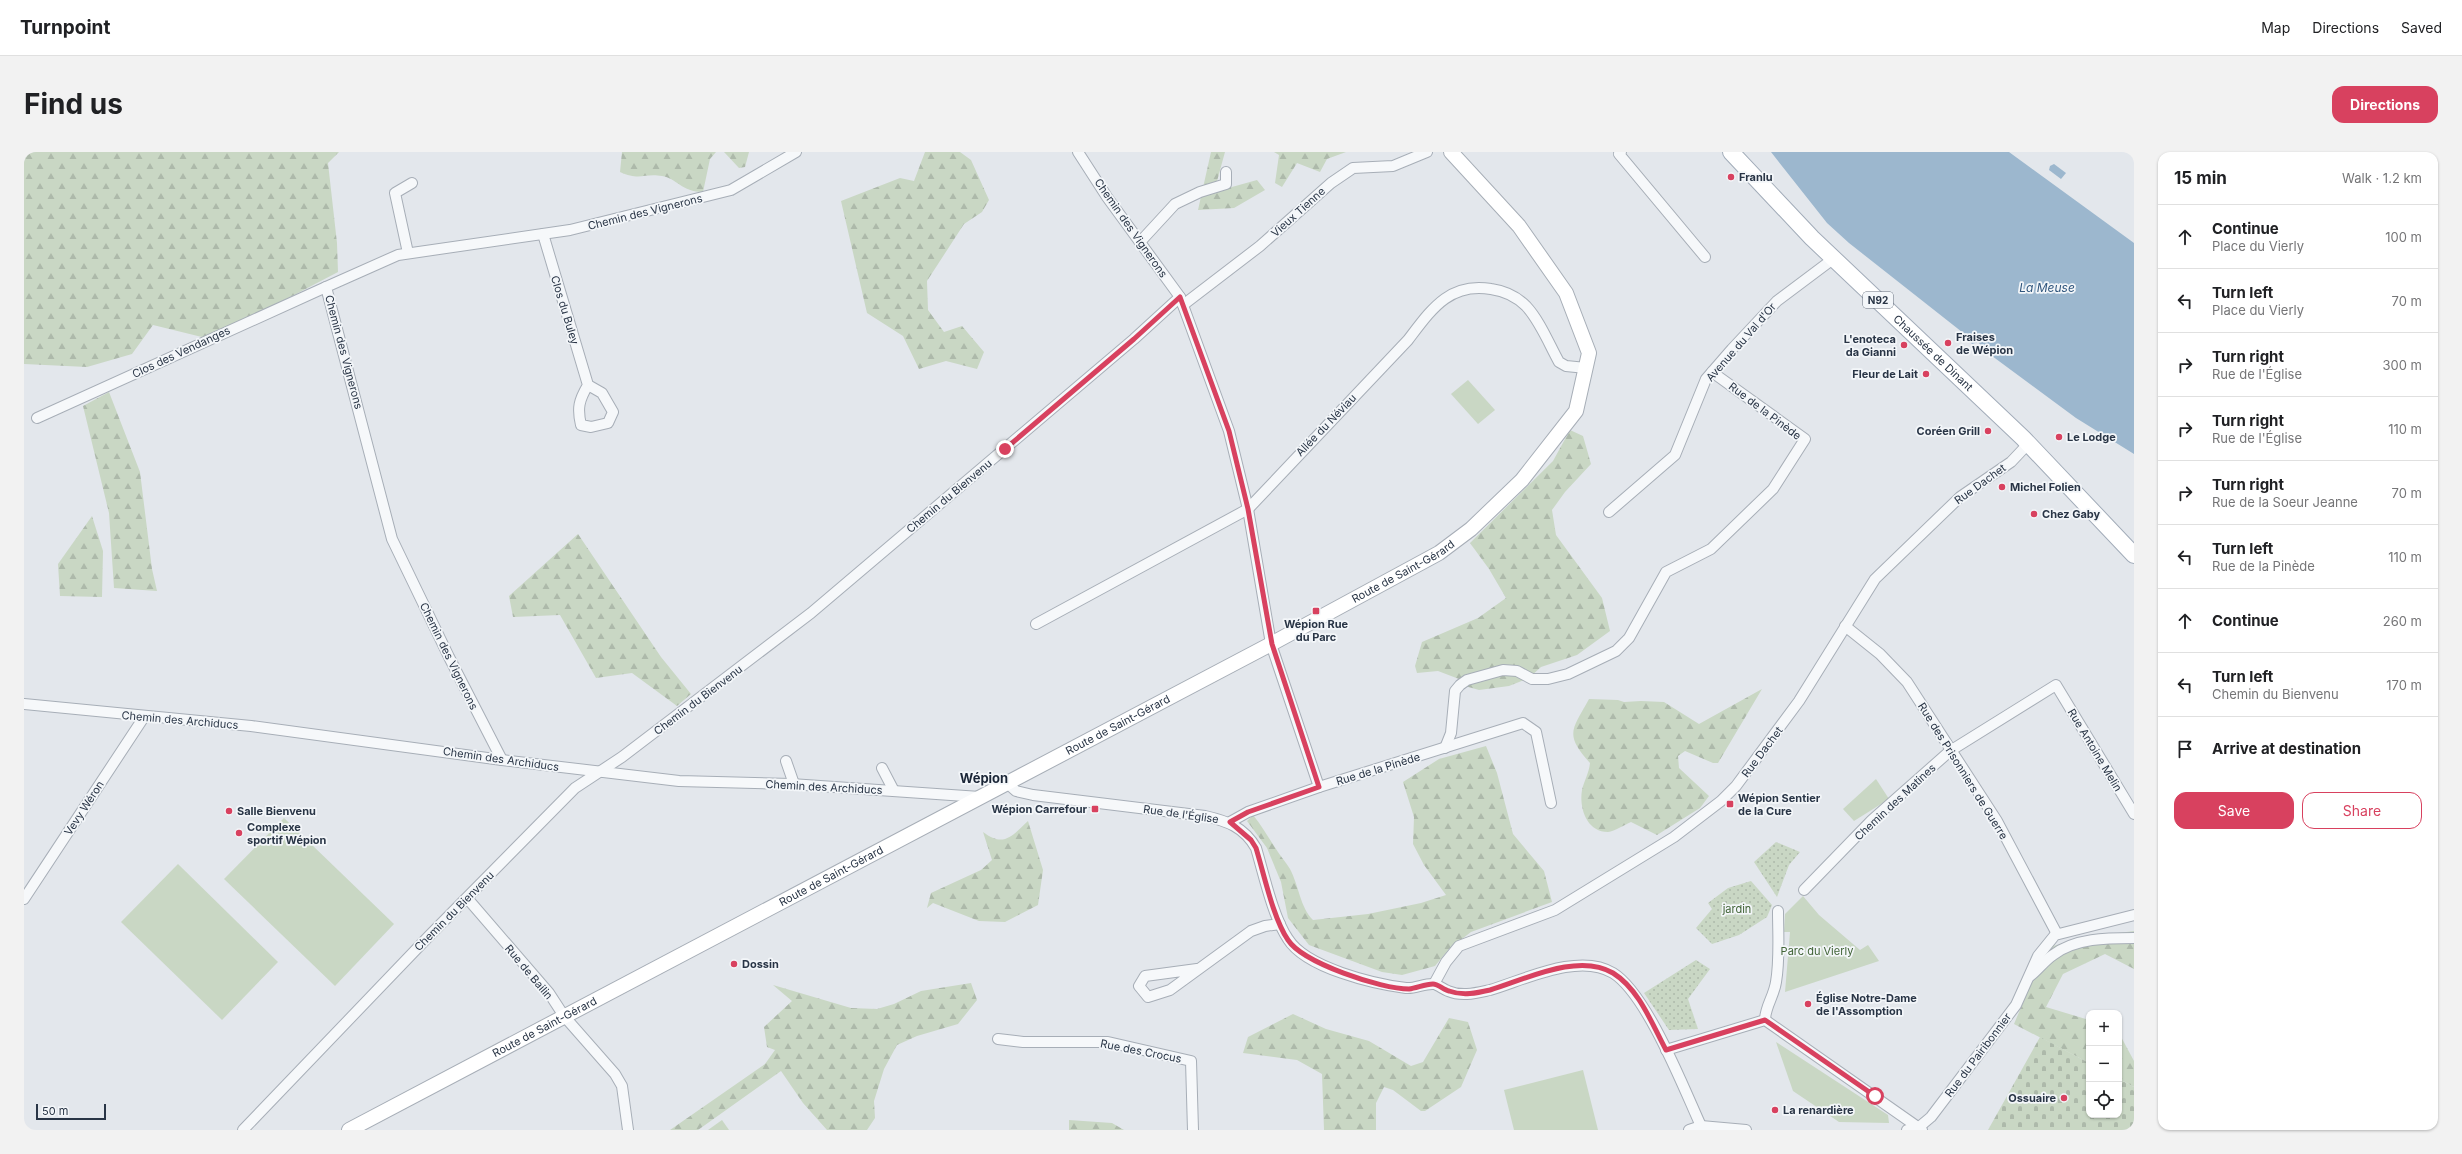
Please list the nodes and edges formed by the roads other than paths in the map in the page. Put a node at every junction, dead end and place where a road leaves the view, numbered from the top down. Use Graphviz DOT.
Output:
graph roads {
  1 [pos="796,152"];
  2 [pos="1427,152"];
  3 [pos="1451,152"];
  4 [pos="1621,152"];
  5 [pos="1731,152"];
  6 [pos="1079,153"];
  7 [pos="1226,172"];
  8 [pos="412,183"];
  9 [pos="543,234"];
  10 [pos="1140,242"];
  11 [pos="408,253"];
  12 [pos="1705,257"];
  13 [pos="1833,259"];
  14 [pos="326,287"];
  15 [pos="1181,301"];
  16 [pos="1586,368"];
  17 [pos="1712,372"];
  18 [pos="588,385"];
  19 [pos="37,418"];
  20 [pos="2028,444"];
  21 [pos="1248,509"];
  22 [pos="1609,512"];
  23 [pos="2134,555"];
  24 [pos="1036,624"];
  25 [pos="1845,626"];
  26 [pos="1272,644"];
  27 [pos="2056,685"];
  28 [pos="24,704"];
  29 [pos="144,717"];
  30 [pos="1445,748"];
  31 [pos="1950,751"];
  32 [pos="502,760"];
  33 [pos="786,761"];
  34 [pos="882,768"];
  35 [pos="601,771"];
  36 [pos="1007,782"];
  37 [pos="794,784"];
  38 [pos="1319,787"];
  39 [pos="894,791"];
  40 [pos="980,797"];
  41 [pos="1551,803"];
  42 [pos="2134,814"];
  43 [pos="1230,822"];
  44 [pos="1804,890"];
  45 [pos="467,898"];
  46 [pos="24,899"];
  47 [pos="1778,911"];
  48 [pos="2134,915"];
  49 [pos="1280,924"];
  50 [pos="2056,934"];
  51 [pos="2134,938"];
  52 [pos="1197,969"];
  53 [pos="2028,978"];
  54 [pos="1434,984"];
  55 [pos="564,1016"];
  56 [pos="1765,1020"];
  57 [pos="998,1039"];
  58 [pos="1666,1050"];
  59 [pos="1701,1126"];
  60 [pos="1921,1128"];
  61 [pos="243,1130"];
  62 [pos="349,1130"];
  63 [pos="628,1130"];
  64 [pos="1193,1130"];
  65 [pos="1690,1130"];
  66 [pos="1746,1130"];
  67 [pos="1907,1130"];
  1 -- 9 [label="street, Chemin des Vignerons"];
  2 -- 15 [label="street, Vieux Tienne"];
  3 -- 16 [label="main road, Route de Saint-Gérard"];
  4 -- 12 [label="street"];
  5 -- 13 [label="main road, Chaussée de Dinant / N92"];
  6 -- 10 [label="street, Chemin des Vignerons"];
  7 -- 10 [label="street"];
  8 -- 11 [label="street"];
  9 -- 11 [label="street, Chemin des Vignerons"];
  9 -- 18 [label="street, Clos du Buley"];
  10 -- 15 [label="street, Chemin des Vignerons"];
  11 -- 14 [label="street, Chemin des Vignerons"];
  13 -- 17 [label="street, Avenue du Val d'Or"];
  13 -- 20 [label="main road, Chaussée de Dinant / N92"];
  14 -- 19 [label="street, Clos des Vendanges"];
  14 -- 32 [label="street, Chemin des Vignerons"];
  15 -- 21 [label="street, Chemin des Vignerons"];
  15 -- 35 [label="street, Chemin du Bienvenu"];
  16 -- 21 [label="street, Allée du Néviau"];
  16 -- 26 [label="main road, Route de Saint-Gérard"];
  17 -- 22 [label="street, Avenue du Val d'Or"];
  17 -- 30 [label="street, Rue de la Pinède"];
  20 -- 23 [label="main road, Chaussée de Dinant / N92"];
  20 -- 25 [label="street, Rue Dachet"];
  21 -- 24 [label="street, Allée du Néviau"];
  21 -- 26 [label="street, Chemin des Vignerons"];
  25 -- 31 [label="street, Rue des Prisonniers de Guerre"];
  25 -- 54 [label="street, Rue Dachet"];
  26 -- 36 [label="main road, Route de Saint-Gérard"];
  26 -- 38 [label="street"];
  27 -- 31 [label="street, Chemin des Matines"];
  27 -- 42 [label="street, Rue Antoine Melin"];
  28 -- 29 [label="street, Chemin des Archiducs"];
  29 -- 32 [label="street, Chemin des Archiducs"];
  29 -- 46 [label="street, Vevy Wéron"];
  30 -- 38 [label="street, Rue de la Pinède"];
  30 -- 41 [label="street, Rue de la Pinède"];
  31 -- 44 [label="street, Chemin des Matines"];
  31 -- 50 [label="street, Rue des Prisonniers de Guerre"];
  32 -- 35 [label="street, Chemin des Archiducs"];
  33 -- 37 [label="street"];
  34 -- 39 [label="street"];
  35 -- 37 [label="street, Chemin des Archiducs"];
  35 -- 45 [label="street, Chemin du Bienvenu"];
  36 -- 40 [label="main road, Route de Saint-Gérard"];
  36 -- 43 [label="street, Rue de l'Église"];
  37 -- 39 [label="street, Chemin des Archiducs"];
  38 -- 43 [label="street, Rue de la Pinède"];
  39 -- 40 [label="street, Chemin des Archiducs"];
  40 -- 55 [label="main road, Route de Saint-Gérard"];
  43 -- 49 [label="street, Rue de l'Église"];
  45 -- 55 [label="street, Rue de Bailin"];
  45 -- 61 [label="street, Chemin du Bienvenu"];
  47 -- 56 [label="street"];
  48 -- 50 [label="street"];
  49 -- 52 [label="street"];
  49 -- 54 [label="street, Rue de l'Église"];
  50 -- 53 [label="street, Rue du Pairibonnier"];
  51 -- 53 [label="street, Rue du Pairibonnier"];
  52 -- 52 [label="street"];
  53 -- 60 [label="street, Rue du Pairibonnier"];
  54 -- 58 [label="street"];
  55 -- 62 [label="main road, Route de Saint-Gérard"];
  55 -- 63 [label="street, Rue de Bailin"];
  56 -- 58 [label="street"];
  56 -- 60 [label="street"];
  57 -- 64 [label="street, Rue des Crocus"];
  58 -- 59 [label="street"];
  59 -- 65 [label="street"];
  59 -- 66 [label="street"];
  60 -- 67 [label="street"];
}
